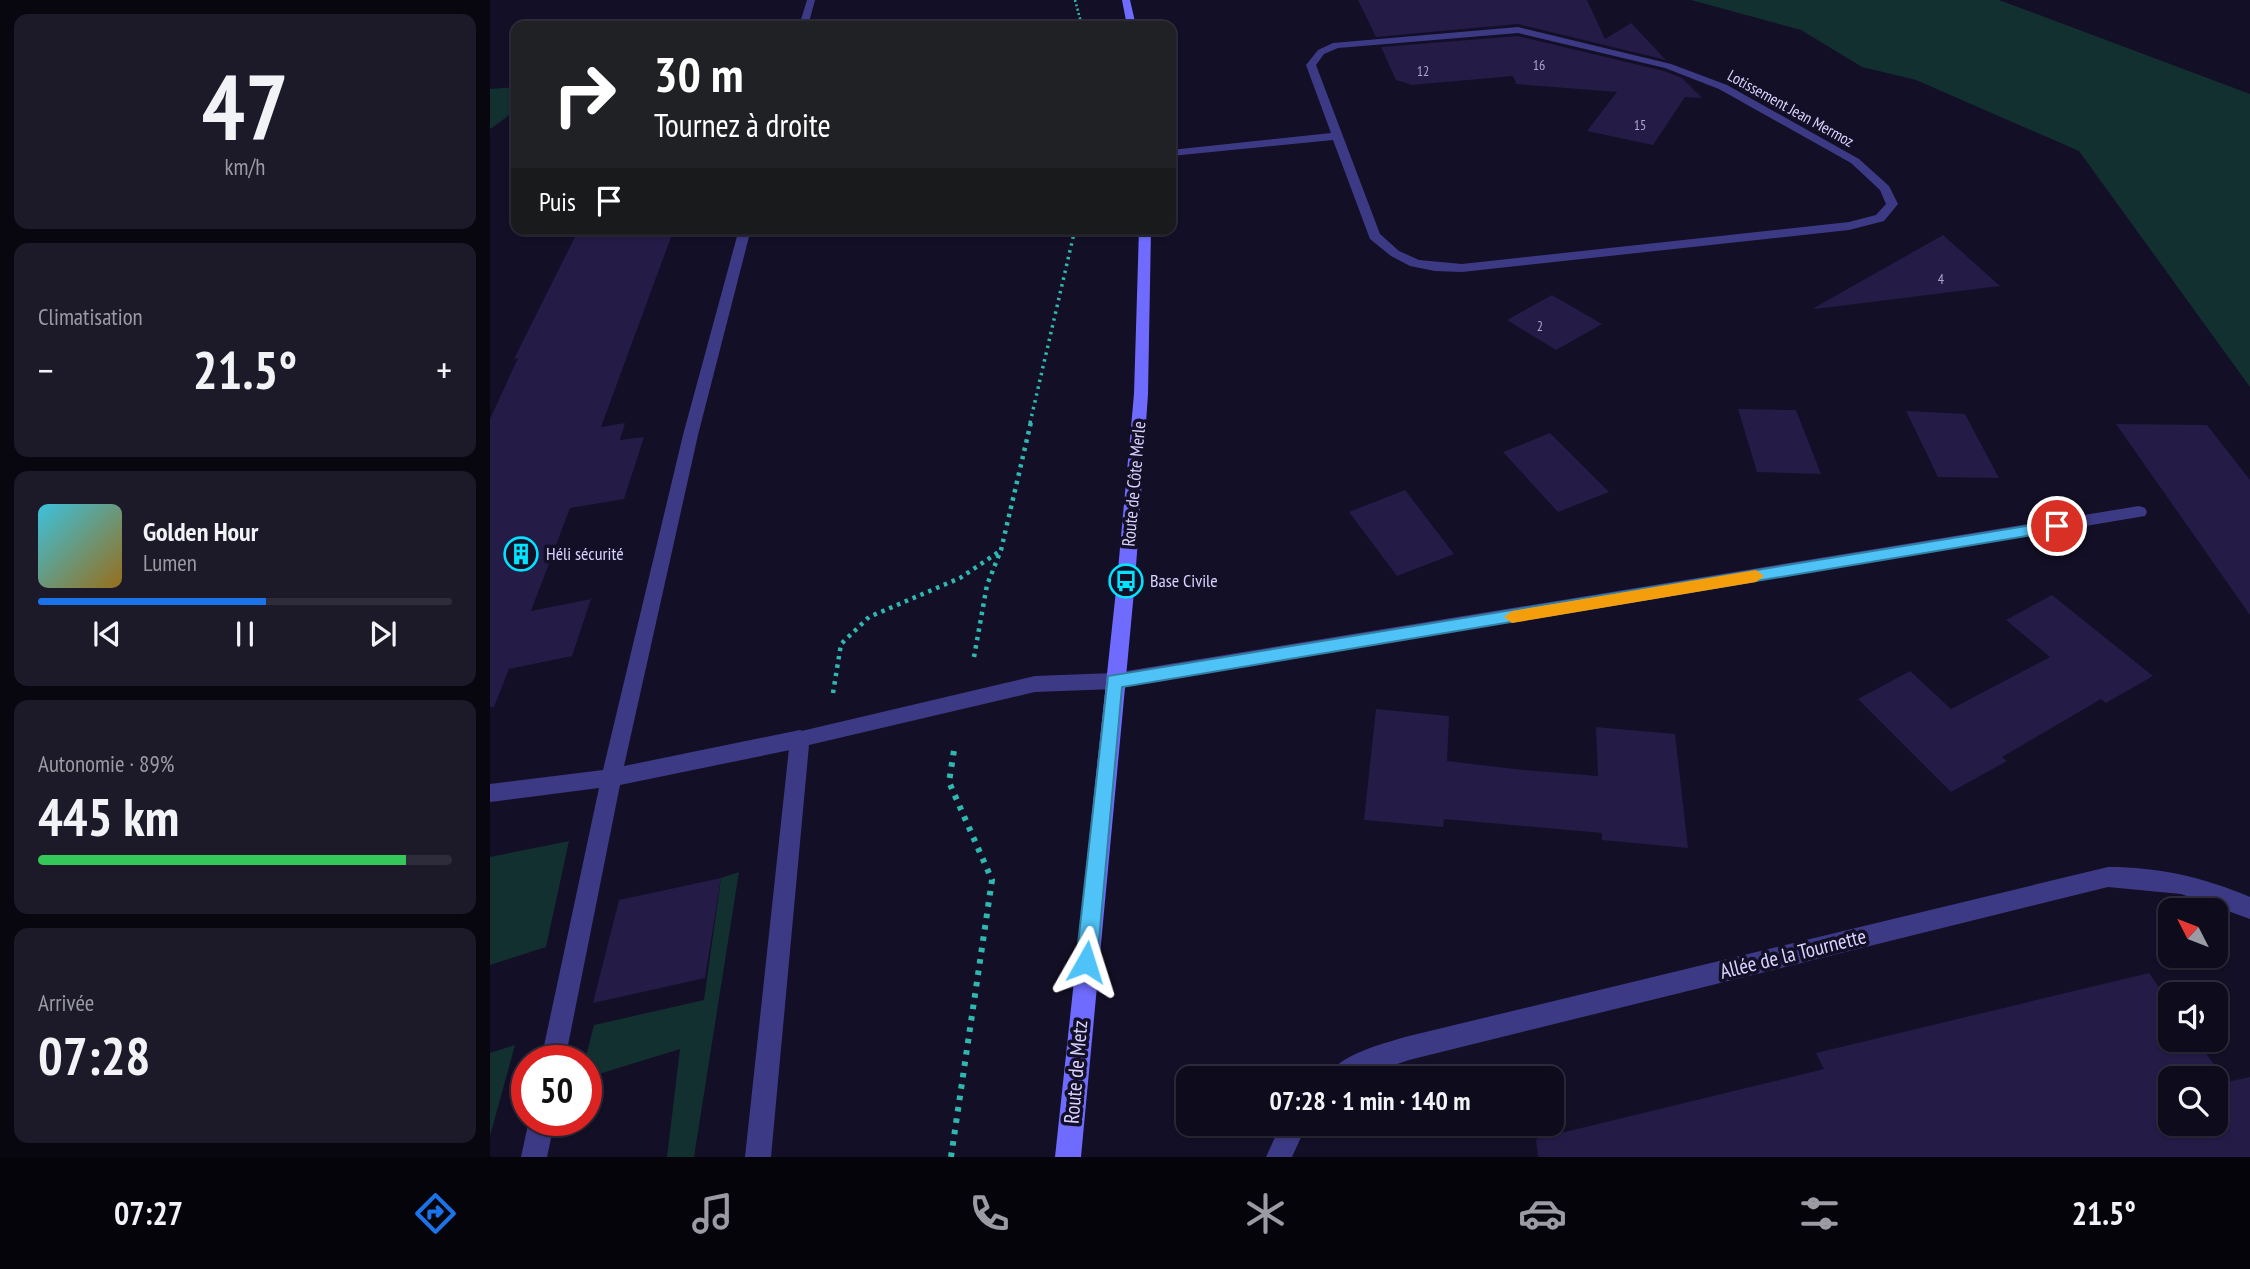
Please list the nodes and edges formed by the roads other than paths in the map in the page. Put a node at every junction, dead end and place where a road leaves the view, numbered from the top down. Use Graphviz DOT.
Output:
graph roads {
  1 [pos="811,0"];
  2 [pos="1126,0"];
  3 [pos="805,21"];
  4 [pos="1131,21"];
  5 [pos="1337,136"];
  6 [pos="1176,152"];
  7 [pos="743,235"];
  8 [pos="1145,235"];
  9 [pos="2139,512"];
  10 [pos="1114,681"];
  11 [pos="800,739"];
  12 [pos="609,778"];
  13 [pos="490,793"];
  14 [pos="2250,908"];
  15 [pos="1084,988"];
  16 [pos="556,1045"];
  17 [pos="1360,1066"];
  18 [pos="539,1136"];
  19 [pos="1289,1136"];
  20 [pos="534,1157"];
  21 [pos="758,1157"];
  22 [pos="1068,1157"];
  23 [pos="1279,1157"];
  1 -- 3 [label="street"];
  2 -- 4 [label="main road"];
  5 -- 5 [label="street, Lotissement Jean Mermoz"];
  5 -- 6 [label="street"];
  7 -- 12 [label="street"];
  8 -- 10 [label="main road, Route de Côte Merle"];
  9 -- 10 [label="street"];
  10 -- 11 [label="street"];
  10 -- 15 [label="main road, Route de Côte Merle"];
  11 -- 12 [label="street"];
  11 -- 21 [label="street"];
  12 -- 13 [label="street"];
  12 -- 16 [label="street"];
  14 -- 17 [label="street, Allée de la Tournette"];
  15 -- 22 [label="main road, Route de Metz"];
  18 -- 20 [label="street"];
  19 -- 23 [label="street"];
}
